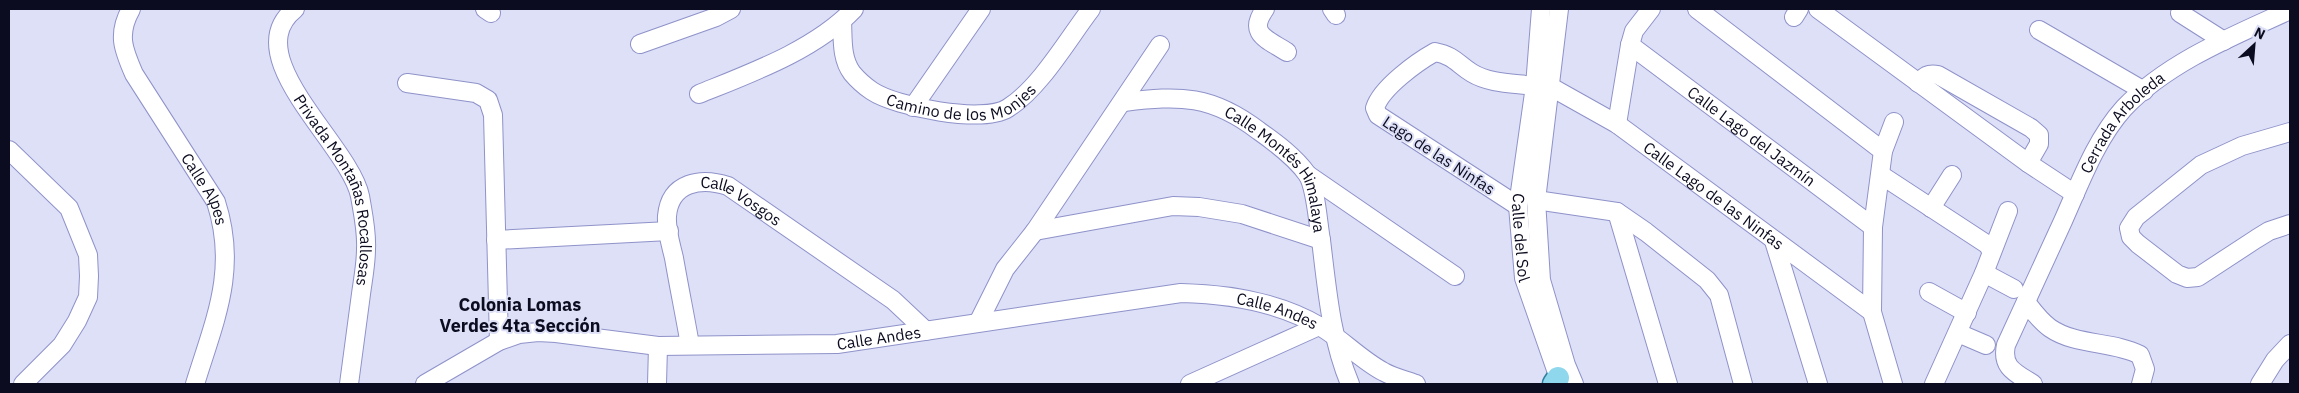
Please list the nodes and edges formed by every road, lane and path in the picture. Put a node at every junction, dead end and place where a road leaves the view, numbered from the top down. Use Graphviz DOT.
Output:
graph roads {
  1 [pos="131,9"];
  2 [pos="295,9"];
  3 [pos="731,9"];
  4 [pos="980,9"];
  5 [pos="1091,9"];
  6 [pos="1265,9"];
  7 [pos="1541,9"];
  8 [pos="1651,9"];
  9 [pos="1697,9"];
  10 [pos="1818,9"];
  11 [pos="2290,10"];
  12 [pos="1561,12"];
  13 [pos="2180,13"];
  14 [pos="848,15"];
  15 [pos="2039,30"];
  16 [pos="2218,37"];
  17 [pos="640,44"];
  18 [pos="1160,45"];
  19 [pos="1630,45"];
  20 [pos="1287,52"];
  21 [pos="407,83"];
  22 [pos="1918,83"];
  23 [pos="1543,87"];
  24 [pos="2144,90"];
  25 [pos="700,94"];
  26 [pos="1124,102"];
  27 [pos="913,107"];
  28 [pos="1894,122"];
  29 [pos="1617,124"];
  30 [pos="2290,132"];
  31 [pos="9,150"];
  32 [pos="1882,151"];
  33 [pos="2028,163"];
  34 [pos="1308,175"];
  35 [pos="1881,175"];
  36 [pos="1952,175"];
  37 [pos="2075,194"];
  38 [pos="1536,200"];
  39 [pos="1518,206"];
  40 [pos="1931,208"];
  41 [pos="2008,210"];
  42 [pos="1617,212"];
  43 [pos="2290,224"];
  44 [pos="1873,227"];
  45 [pos="1035,231"];
  46 [pos="668,232"];
  47 [pos="496,240"];
  48 [pos="1321,240"];
  49 [pos="1774,241"];
  50 [pos="1991,251"];
  51 [pos="1984,273"];
  52 [pos="1455,276"];
  53 [pos="1929,292"];
  54 [pos="2020,295"];
  55 [pos="1872,312"];
  56 [pos="1967,312"];
  57 [pos="979,321"];
  58 [pos="1319,326"];
  59 [pos="926,331"];
  60 [pos="1958,333"];
  61 [pos="1334,336"];
  62 [pos="499,342"];
  63 [pos="690,344"];
  64 [pos="2290,344"];
  65 [pos="1986,345"];
  66 [pos="658,346"];
  67 [pos="446,380"];
  68 [pos="1562,383"];
  69 [pos="23,384"];
  70 [pos="195,384"];
  71 [pos="349,384"];
  72 [pos="425,384"];
  73 [pos="657,384"];
  74 [pos="1190,384"];
  75 [pos="1350,384"];
  76 [pos="1416,384"];
  77 [pos="1668,384"];
  78 [pos="1743,384"];
  79 [pos="1818,384"];
  80 [pos="1893,384"];
  81 [pos="1934,384"];
  82 [pos="2033,384"];
  83 [pos="2141,384"];
  84 [pos="2260,384"];
  1 -- 70 [label="street, Calle Alpes"];
  2 -- 71 [label="street, Privada Montañas Rocallosas"];
  3 -- 17 [label="street"];
  4 -- 27 [label="street"];
  5 -- 27 [label="street, Camino de los Monjes"];
  6 -- 20 [label="street"];
  7 -- 23 [label="street"];
  8 -- 19 [label="street"];
  9 -- 32 [label="street"];
  10 -- 22 [label="street"];
  11 -- 16 [label="street, Cerrada Arboleda"];
  12 -- 23 [label="street"];
  13 -- 16 [label="street"];
  14 -- 25 [label="street"];
  14 -- 27 [label="street, Camino de los Monjes"];
  15 -- 24 [label="street"];
  16 -- 24 [label="street, Cerrada Arboleda"];
  18 -- 26 [label="street"];
  19 -- 29 [label="street"];
  19 -- 44 [label="street, Calle Lago del Jazmín"];
  21 -- 47 [label="street"];
  22 -- 33 [label="street"];
  22 -- 33 [label="street"];
  23 -- 29 [label="street, Calle Lago de las Ninfas"];
  23 -- 38 [label="street, Calle del Sol"];
  23 -- 39 [label="street, Calle del Sol"];
  23 -- 39 [label="street, Lago de las Ninfas"];
  24 -- 37 [label="street, Cerrada Arboleda"];
  26 -- 34 [label="street, Calle Montés Himalaya"];
  26 -- 45 [label="street"];
  28 -- 32 [label="street"];
  29 -- 49 [label="street, Calle Lago de las Ninfas"];
  30 -- 43 [label="street"];
  31 -- 69 [label="street"];
  32 -- 35 [label="street"];
  33 -- 37 [label="street"];
  34 -- 48 [label="street, Calle Montés Himalaya"];
  34 -- 52 [label="street"];
  35 -- 40 [label="street"];
  35 -- 44 [label="street"];
  36 -- 40 [label="street"];
  37 -- 54 [label="street, Cerrada Arboleda"];
  38 -- 42 [label="street"];
  38 -- 68 [label="street, Calle del Sol"];
  39 -- 68 [label="street, Calle del Sol"];
  40 -- 50 [label="street"];
  41 -- 50 [label="street"];
  42 -- 77 [label="street"];
  42 -- 78 [label="street"];
  44 -- 55 [label="street"];
  45 -- 48 [label="street"];
  45 -- 57 [label="street"];
  46 -- 47 [label="street"];
  46 -- 59 [label="street, Calle Vosgos"];
  46 -- 63 [label="street, Calle Vosgos"];
  47 -- 62 [label="street"];
  48 -- 61 [label="street, Calle Montés Himalaya"];
  49 -- 55 [label="street, Calle Lago de las Ninfas"];
  49 -- 79 [label="street"];
  50 -- 51 [label="street"];
  51 -- 54 [label="street"];
  51 -- 56 [label="street"];
  53 -- 56 [label="street"];
  54 -- 82 [label="street, Cerrada Arboleda"];
  54 -- 83 [label="street"];
  55 -- 80 [label="street"];
  56 -- 60 [label="street"];
  57 -- 58 [label="street, Calle Andes"];
  57 -- 59 [label="street, Calle Andes"];
  58 -- 61 [label="street, Calle Andes"];
  58 -- 74 [label="street"];
  59 -- 63 [label="street, Calle Andes"];
  60 -- 65 [label="street"];
  60 -- 81 [label="street"];
  61 -- 75 [label="street, Calle Montés Himalaya"];
  61 -- 76 [label="street"];
  62 -- 66 [label="street, Calle Andes"];
  62 -- 67 [label="street, Calle Andes"];
  63 -- 66 [label="street, Calle Andes"];
  64 -- 84 [label="street"];
  66 -- 73 [label="street"];
  67 -- 72 [label="street, Calle Andes"];
}
